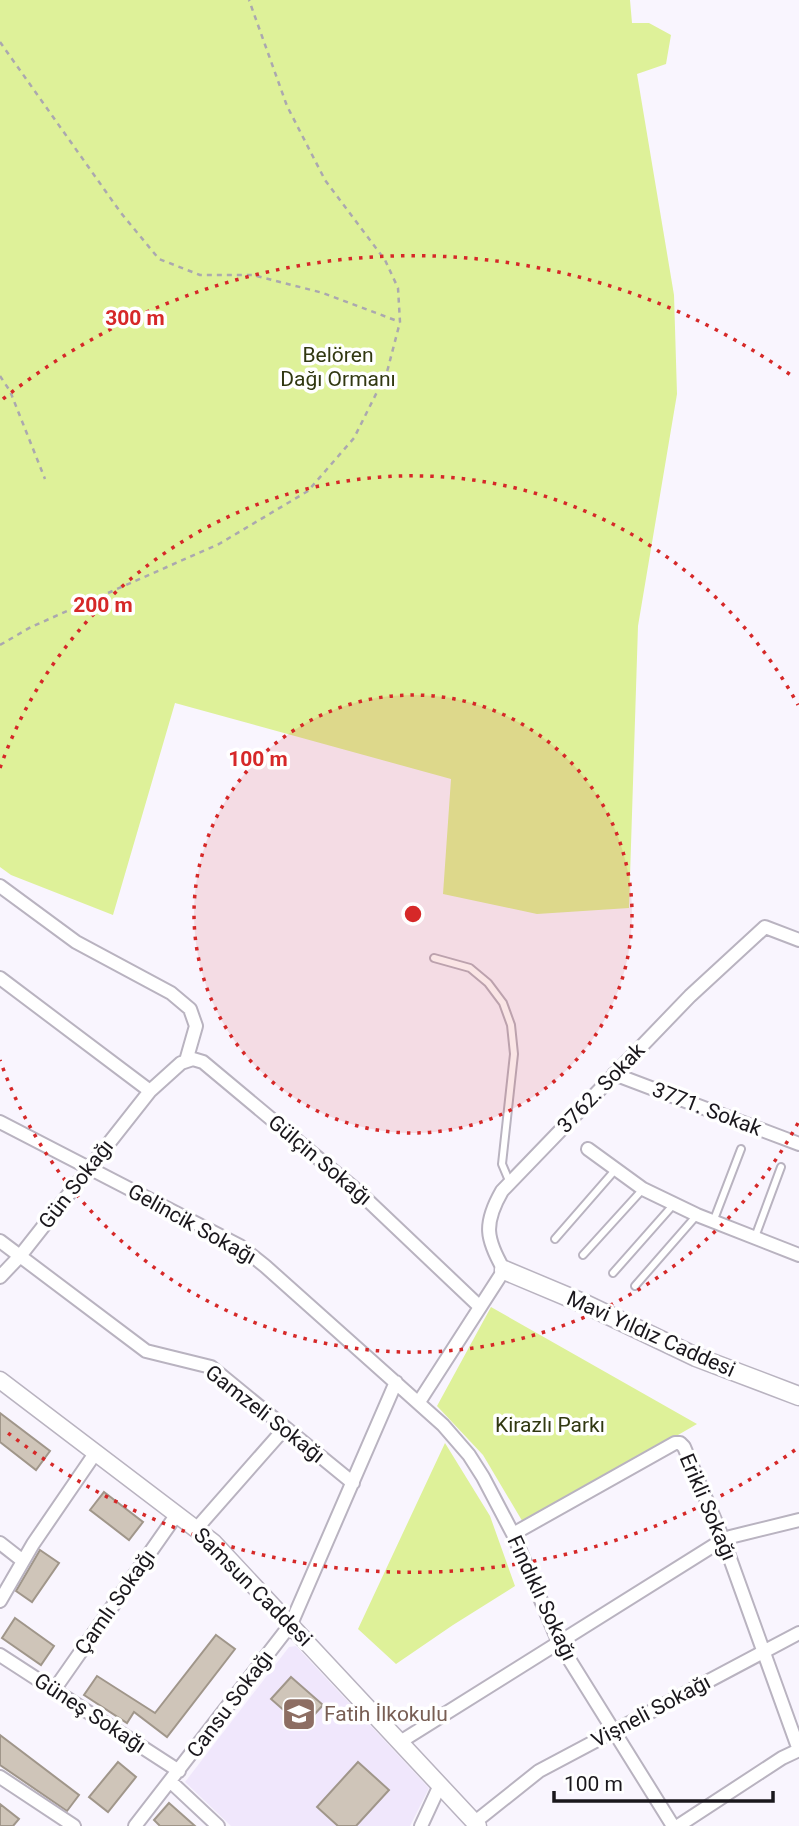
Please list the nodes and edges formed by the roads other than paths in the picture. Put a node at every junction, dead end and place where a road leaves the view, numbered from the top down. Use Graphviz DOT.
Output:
graph roads {
  1 [pos="0,886"];
  2 [pos="799,940"];
  3 [pos="434,958"];
  4 [pos="0,978"];
  5 [pos="186,1060"];
  6 [pos="614,1074"];
  7 [pos="150,1091"];
  8 [pos="0,1122"];
  9 [pos="799,1144"];
  10 [pos="588,1149"];
  11 [pos="741,1149"];
  12 [pos="88,1167"];
  13 [pos="781,1167"];
  14 [pos="616,1169"];
  15 [pos="510,1183"];
  16 [pos="643,1189"];
  17 [pos="674,1204"];
  18 [pos="697,1215"];
  19 [pos="713,1222"];
  20 [pos="755,1238"];
  21 [pos="555,1239"];
  22 [pos="0,1241"];
  23 [pos="583,1255"];
  24 [pos="799,1255"];
  25 [pos="20,1256"];
  26 [pos="504,1270"];
  27 [pos="613,1273"];
  28 [pos="0,1277"];
  29 [pos="635,1286"];
  30 [pos="480,1307"];
  31 [pos="0,1380"];
  32 [pos="396,1382"];
  33 [pos="799,1396"];
  34 [pos="419,1402"];
  35 [pos="285,1428"];
  36 [pos="96,1452"];
  37 [pos="352,1483"];
  38 [pos="177,1514"];
  39 [pos="799,1520"];
  40 [pos="197,1528"];
  41 [pos="513,1534"];
  42 [pos="723,1539"];
  43 [pos="0,1543"];
  44 [pos="23,1561"];
  45 [pos="0,1601"];
  46 [pos="291,1624"];
  47 [pos="799,1633"];
  48 [pos="559,1643"];
  49 [pos="763,1651"];
  50 [pos="0,1655"];
  51 [pos="54,1690"];
  52 [pos="613,1730"];
  53 [pos="400,1742"];
  54 [pos="799,1750"];
  55 [pos="179,1771"];
  56 [pos="0,1777"];
  57 [pos="171,1782"];
  58 [pos="440,1785"];
  59 [pos="476,1824"];
  60 [pos="74,1826"];
  61 [pos="135,1826"];
  62 [pos="218,1826"];
  63 [pos="421,1826"];
  64 [pos="675,1826"];
  1 -- 5 [label="street"];
  2 -- 6 [label="street, 3762. Sokak"];
  3 -- 15 [label="lane"];
  4 -- 7 [label="street"];
  5 -- 7 [label="street"];
  5 -- 30 [label="street, Gülçin Sokağı"];
  6 -- 9 [label="street, 3771. Sokak"];
  6 -- 15 [label="street, 3762. Sokak"];
  7 -- 12 [label="street, Gün Sokağı"];
  8 -- 12 [label="street, Gelincik Sokağı"];
  10 -- 14 [label="street"];
  11 -- 19 [label="lane"];
  12 -- 25 [label="street, Gün Sokağı"];
  12 -- 32 [label="street, Gelincik Sokağı"];
  13 -- 20 [label="lane"];
  14 -- 16 [label="street"];
  14 -- 21 [label="lane"];
  15 -- 26 [label="street, 3762. Sokak"];
  16 -- 17 [label="street"];
  16 -- 23 [label="lane"];
  17 -- 18 [label="street"];
  17 -- 27 [label="lane"];
  18 -- 19 [label="street"];
  18 -- 29 [label="lane"];
  19 -- 20 [label="street"];
  20 -- 24 [label="street"];
  22 -- 25 [label="street, Gamzeli Sokağı"];
  25 -- 28 [label="street, Gün Sokağı"];
  25 -- 35 [label="street, Gamzeli Sokağı"];
  26 -- 30 [label="street"];
  26 -- 33 [label="main road, Mavi Yıldız Caddesi"];
  30 -- 34 [label="street"];
  31 -- 36 [label="street, Samsun Caddesi"];
  32 -- 34 [label="street, Fındıklı Sokağı"];
  32 -- 37 [label="street, Cansu Sokağı"];
  34 -- 41 [label="street, Fındıklı Sokağı"];
  35 -- 37 [label="street, Gamzeli Sokağı"];
  35 -- 40 [label="street"];
  36 -- 38 [label="street, Samsun Caddesi"];
  36 -- 44 [label="street"];
  37 -- 46 [label="street, Cansu Sokağı"];
  38 -- 40 [label="street, Samsun Caddesi"];
  38 -- 51 [label="street, Çamlı Sokağı"];
  39 -- 42 [label="street"];
  40 -- 46 [label="street, Samsun Caddesi"];
  41 -- 42 [label="street, Erikli Sokağı"];
  41 -- 48 [label="street, Fındıklı Sokağı"];
  42 -- 48 [label="street"];
  42 -- 49 [label="street, Erikli Sokağı"];
  43 -- 44 [label="street"];
  44 -- 45 [label="street"];
  46 -- 53 [label="street, Samsun Caddesi"];
  46 -- 55 [label="street, Cansu Sokağı"];
  47 -- 49 [label="street, Vişneli Sokağı"];
  48 -- 52 [label="street, Fındıklı Sokağı"];
  48 -- 53 [label="street"];
  49 -- 52 [label="street, Vişneli Sokağı"];
  49 -- 54 [label="street, Erikli Sokağı"];
  50 -- 51 [label="street, Güneş Sokağı"];
  51 -- 55 [label="street, Güneş Sokağı"];
  52 -- 59 [label="street, Vişneli Sokağı"];
  52 -- 64 [label="street, Fındıklı Sokağı"];
  53 -- 58 [label="street, Samsun Caddesi"];
  54 -- 64 [label="street"];
  55 -- 57 [label="street, Cansu Sokağı"];
  56 -- 60 [label="street"];
  57 -- 61 [label="street, Cansu Sokağı"];
  57 -- 62 [label="street"];
  58 -- 59 [label="street, Samsun Caddesi"];
  58 -- 63 [label="street"];
}
